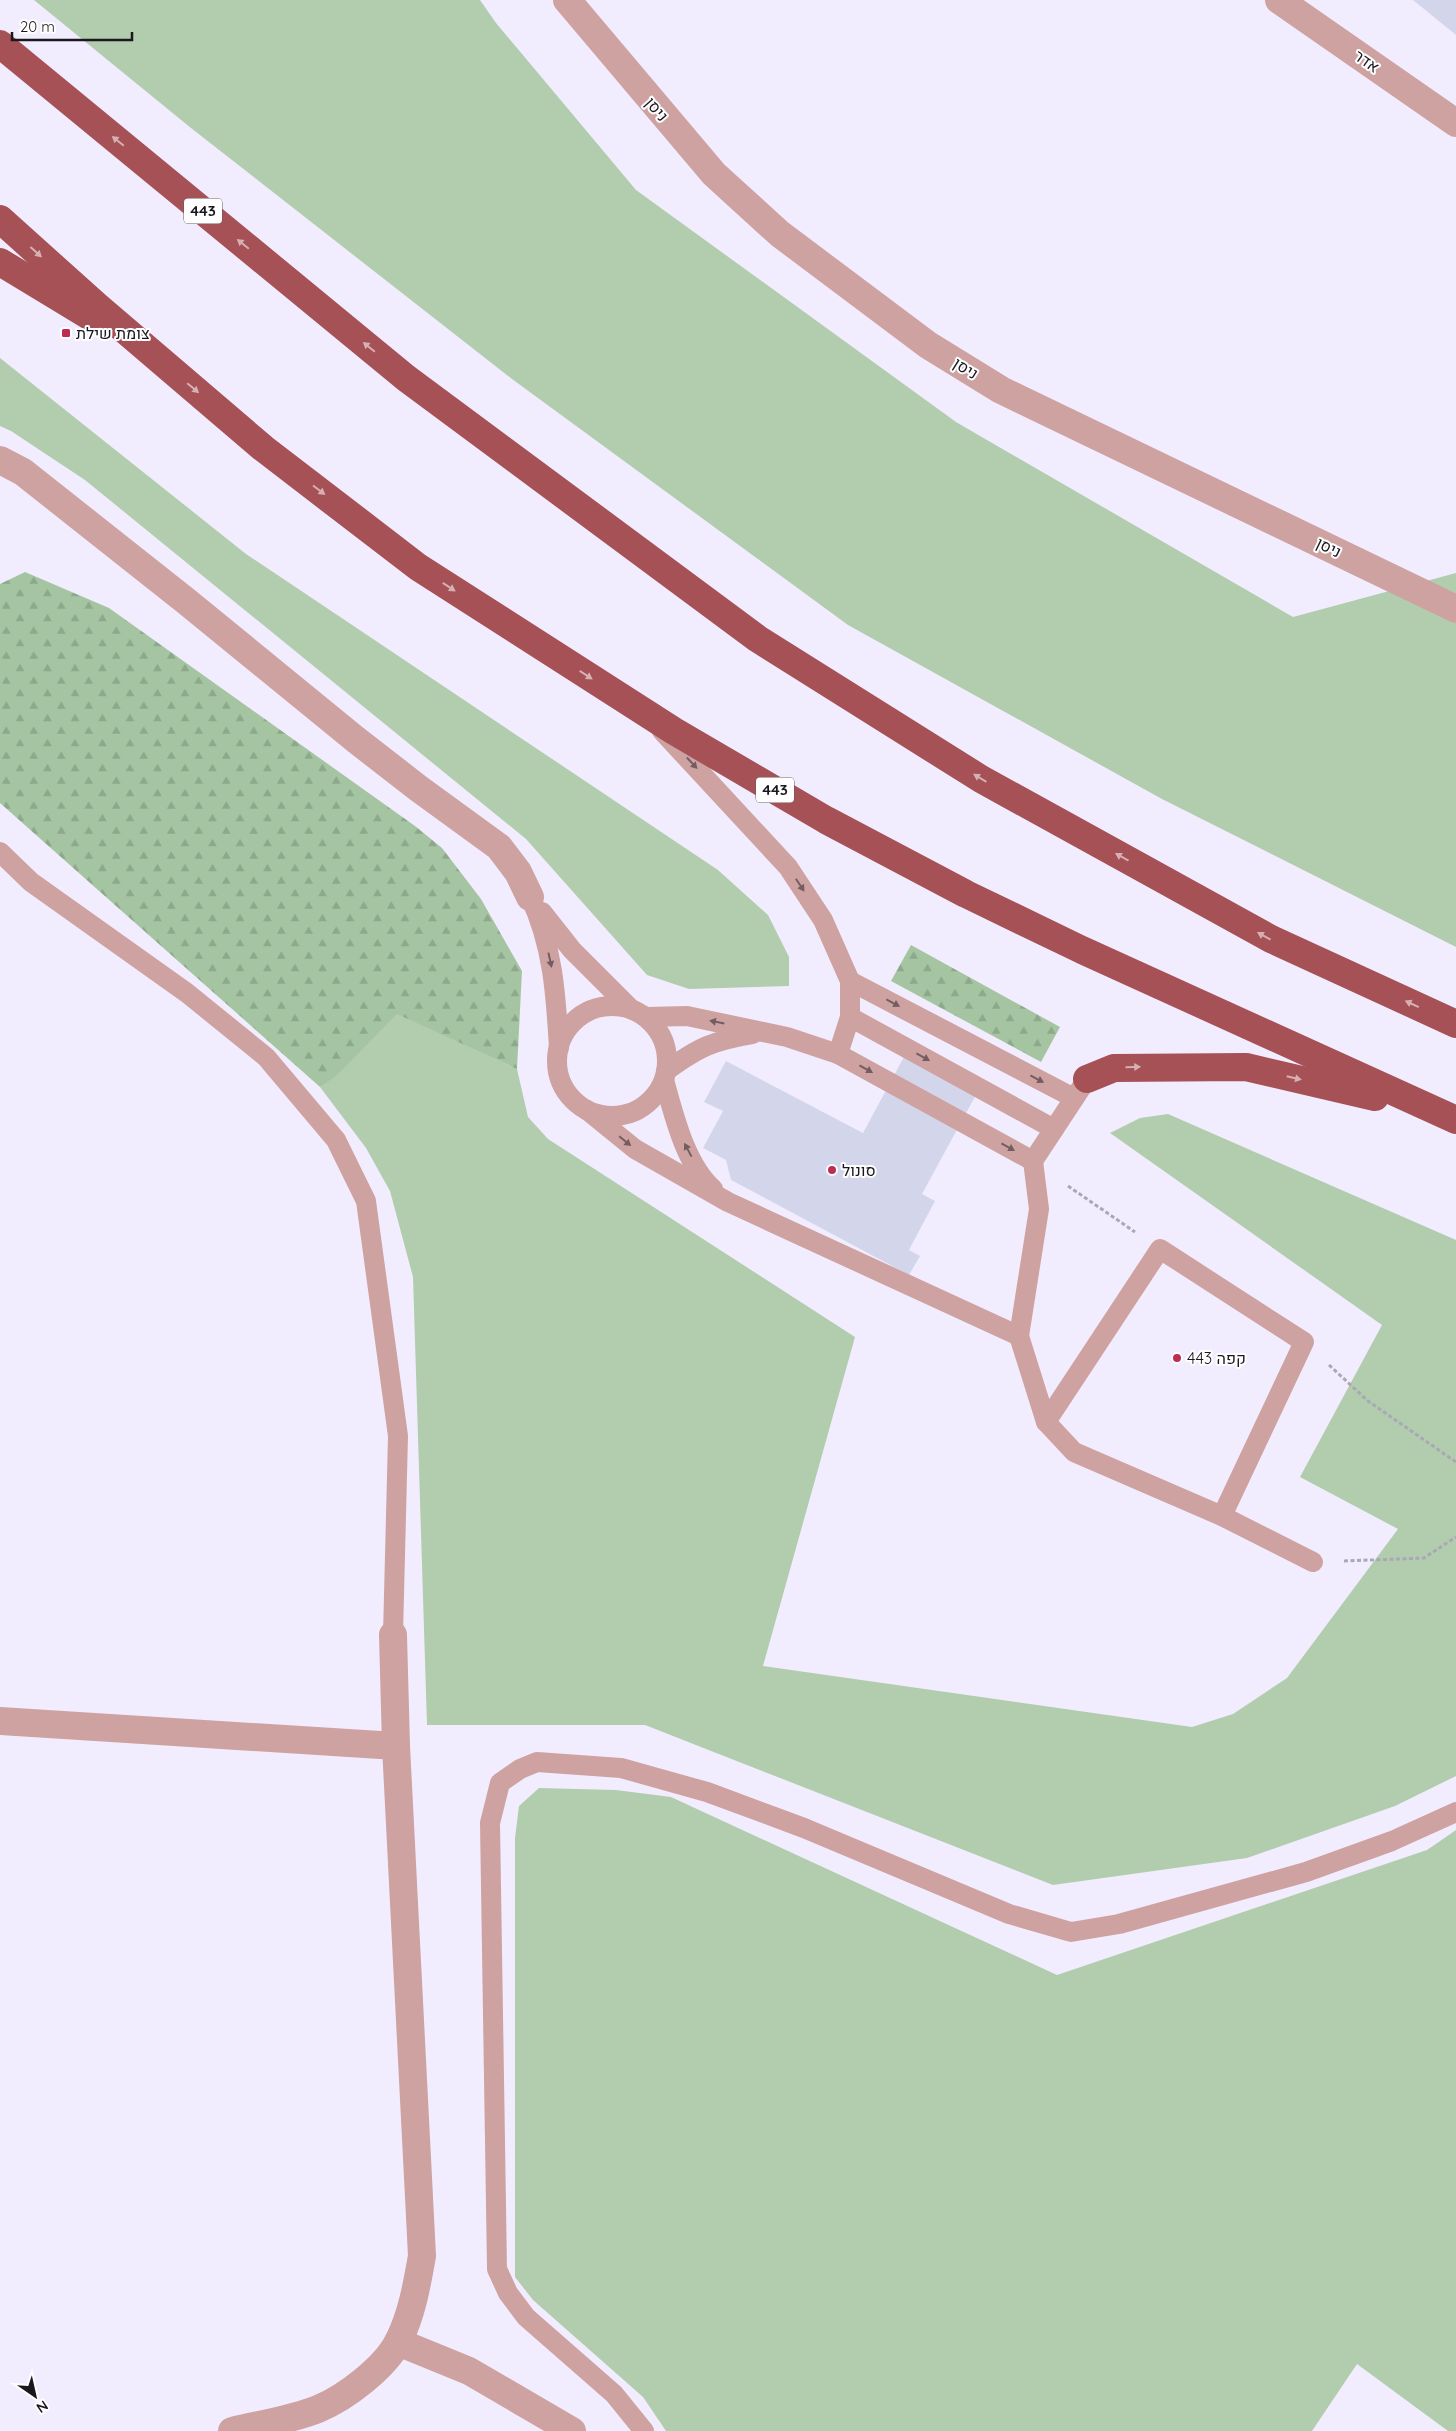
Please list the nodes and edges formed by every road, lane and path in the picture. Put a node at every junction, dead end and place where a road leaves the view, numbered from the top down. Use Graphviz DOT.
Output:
graph roads {
  1 [pos="567,0"];
  2 [pos="1279,0"];
  3 [pos="0,44"];
  4 [pos="1456,123"];
  5 [pos="0,219"];
  6 [pos="0,262"];
  7 [pos="156,356"];
  8 [pos="0,460"];
  9 [pos="1456,609"];
  10 [pos="648,714"];
  11 [pos="0,852"];
  12 [pos="530,897"];
  13 [pos="850,981"];
  14 [pos="639,1014"];
  15 [pos="850,1017"];
  16 [pos="1456,1024"];
  17 [pos="765,1032"];
  18 [pos="559,1049"];
  19 [pos="838,1054"];
  20 [pos="665,1075"];
  21 [pos="1080,1089"];
  22 [pos="587,1110"];
  23 [pos="1445,1115"];
  24 [pos="1054,1129"];
  25 [pos="1033,1161"];
  26 [pos="728,1202"];
  27 [pos="1160,1250"];
  28 [pos="1019,1336"];
  29 [pos="1304,1342"];
  30 [pos="1046,1422"];
  31 [pos="1456,1462"];
  32 [pos="1222,1516"];
  33 [pos="1456,1537"];
  34 [pos="1313,1562"];
  35 [pos="393,1635"];
  36 [pos="0,1720"];
  37 [pos="396,1746"];
  38 [pos="1456,1812"];
  39 [pos="398,2342"];
  40 [pos="232,2431"];
  41 [pos="572,2431"];
  42 [pos="644,2431"];
  1 -- 9 [label="street, ניסן"];
  2 -- 4 [label="street, אדר"];
  16 -- 3 [label="highway, 443, one-way"];
  5 -- 7 [label="highway, 443, one-way"];
  6 -- 7 [label="highway"];
  7 -- 10 [label="highway, 443, one-way"];
  8 -- 12 [label="street"];
  10 -- 13 [label="lane, one-way"];
  10 -- 23 [label="highway, 443"];
  11 -- 35 [label="lane"];
  12 -- 14 [label="lane"];
  12 -- 18 [label="lane, one-way"];
  13 -- 15 [label="lane"];
  13 -- 21 [label="lane, one-way"];
  17 -- 14 [label="lane, one-way"];
  14 -- 18 [label="lane"];
  14 -- 20 [label="lane"];
  15 -- 19 [label="lane"];
  15 -- 24 [label="lane, one-way"];
  17 -- 19 [label="lane"];
  17 -- 20 [label="lane"];
  18 -- 22 [label="lane"];
  19 -- 25 [label="lane, one-way"];
  20 -- 22 [label="lane"];
  26 -- 20 [label="lane, one-way"];
  21 -- 23 [label="highway, one-way"];
  21 -- 24 [label="lane"];
  22 -- 26 [label="lane, one-way"];
  24 -- 25 [label="lane"];
  25 -- 27 [label="path"];
  25 -- 28 [label="lane"];
  26 -- 28 [label="lane"];
  27 -- 29 [label="lane"];
  27 -- 30 [label="lane"];
  28 -- 30 [label="lane"];
  29 -- 31 [label="path"];
  29 -- 32 [label="lane"];
  30 -- 32 [label="lane"];
  32 -- 34 [label="lane"];
  33 -- 34 [label="path"];
  35 -- 37 [label="street"];
  36 -- 37 [label="street"];
  37 -- 39 [label="street"];
  38 -- 42 [label="lane"];
  39 -- 40 [label="street"];
  39 -- 41 [label="street"];
}
